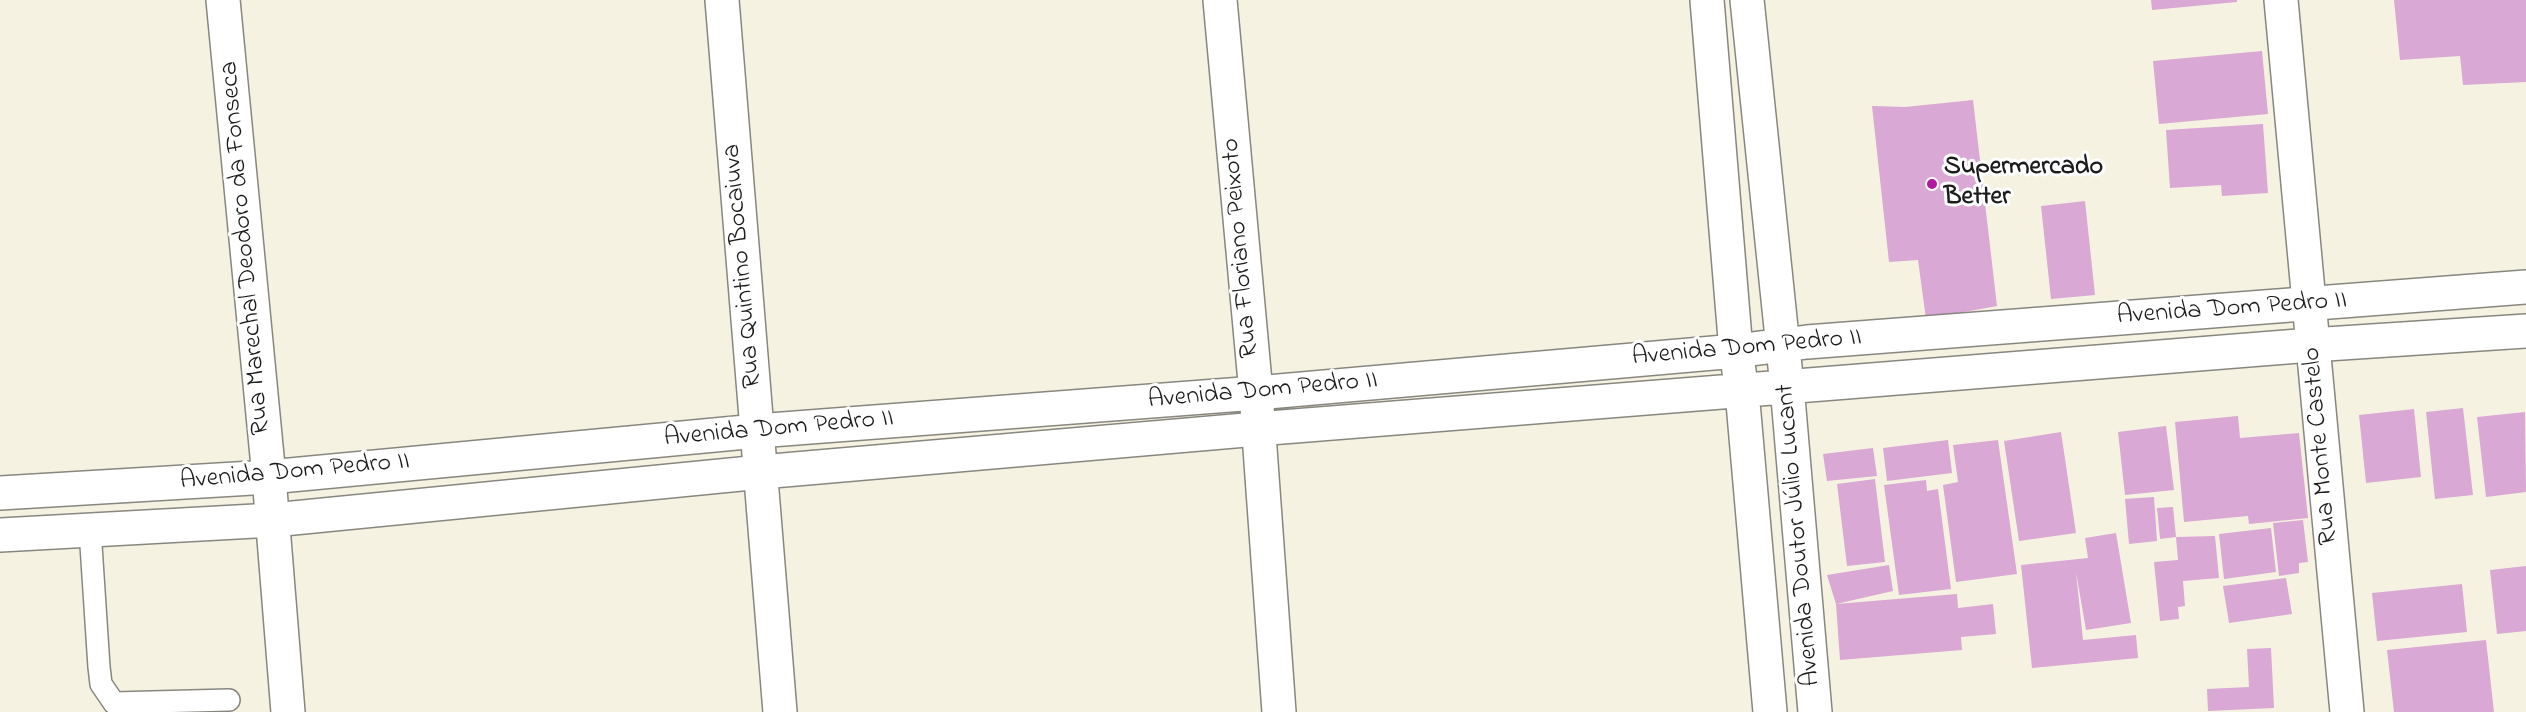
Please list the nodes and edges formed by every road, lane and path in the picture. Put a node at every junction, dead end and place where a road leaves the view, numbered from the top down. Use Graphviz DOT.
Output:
graph roads {
  1 [pos="223,0"];
  2 [pos="722,0"];
  3 [pos="1220,0"];
  4 [pos="1707,0"];
  5 [pos="1747,0"];
  6 [pos="2281,0"];
  7 [pos="1755,79"];
  8 [pos="1714,85"];
  9 [pos="2526,287"];
  10 [pos="2311,304"];
  11 [pos="2526,331"];
  12 [pos="1783,344"];
  13 [pos="2312,345"];
  14 [pos="1736,351"];
  15 [pos="1787,386"];
  16 [pos="1742,391"];
  17 [pos="1256,393"];
  18 [pos="1257,429"];
  19 [pos="757,431"];
  20 [pos="761,472"];
  21 [pos="269,477"];
  22 [pos="0,493"];
  23 [pos="273,520"];
  24 [pos="90,530"];
  25 [pos="0,535"];
  26 [pos="1808,621"];
  27 [pos="1763,628"];
  28 [pos="229,700"];
  29 [pos="288,712"];
  30 [pos="780,712"];
  31 [pos="1279,712"];
  32 [pos="1770,712"];
  33 [pos="1815,712"];
  34 [pos="2348,712"];
  1 -- 21 [label="street, Rua Marechal Deodoro da Fonseca"];
  2 -- 19 [label="street, Rua Quintino Bocaiuva"];
  3 -- 17 [label="street, Rua Floriano Peixoto"];
  4 -- 8 [label="street, Avenida Doutor Júlio Lucant"];
  5 -- 7 [label="street, Avenida Doutor Júlio Lucant"];
  6 -- 10 [label="street, Rua Monte Castelo"];
  7 -- 8 [label="street"];
  7 -- 12 [label="street, Avenida Doutor Júlio Lucant"];
  8 -- 14 [label="street, Avenida Doutor Júlio Lucant"];
  9 -- 10 [label="street, Avenida Dom Pedro II"];
  10 -- 12 [label="street, Avenida Dom Pedro II"];
  10 -- 13 [label="street, Rua Monte Castelo"];
  11 -- 13 [label="street, Avenida Dom Pedro II"];
  12 -- 14 [label="street, Avenida Dom Pedro II"];
  12 -- 15 [label="street, Avenida Doutor Júlio Lucant"];
  13 -- 15 [label="street, Avenida Dom Pedro II"];
  13 -- 34 [label="street, Rua Monte Castelo"];
  14 -- 16 [label="street, Avenida Doutor Júlio Lucant"];
  14 -- 17 [label="street, Avenida Dom Pedro II"];
  15 -- 16 [label="street, Avenida Dom Pedro II"];
  15 -- 26 [label="street, Avenida Doutor Júlio Lucant"];
  16 -- 18 [label="street, Avenida Dom Pedro II"];
  16 -- 27 [label="street, Avenida Doutor Júlio Lucant"];
  17 -- 18 [label="street, Rua Floriano Peixoto"];
  17 -- 19 [label="street, Avenida Dom Pedro II"];
  18 -- 20 [label="street, Avenida Dom Pedro II"];
  18 -- 31 [label="street, Rua Floriano Peixoto"];
  19 -- 20 [label="street, Rua Quintino Bocaiuva"];
  19 -- 21 [label="street, Avenida Dom Pedro II"];
  20 -- 23 [label="street, Avenida Dom Pedro II"];
  20 -- 30 [label="street, Rua Quintino Bocaiuva"];
  21 -- 22 [label="street, Avenida Dom Pedro II"];
  21 -- 23 [label="street, Rua Marechal Deodoro da Fonseca"];
  23 -- 24 [label="street, Avenida Dom Pedro II"];
  23 -- 29 [label="street, Rua Marechal Deodoro da Fonseca"];
  24 -- 25 [label="street, Avenida Dom Pedro II"];
  24 -- 28 [label="lane"];
  26 -- 27 [label="street"];
  26 -- 33 [label="street, Avenida Doutor Júlio Lucant"];
  27 -- 32 [label="street, Avenida Doutor Júlio Lucant"];
}
